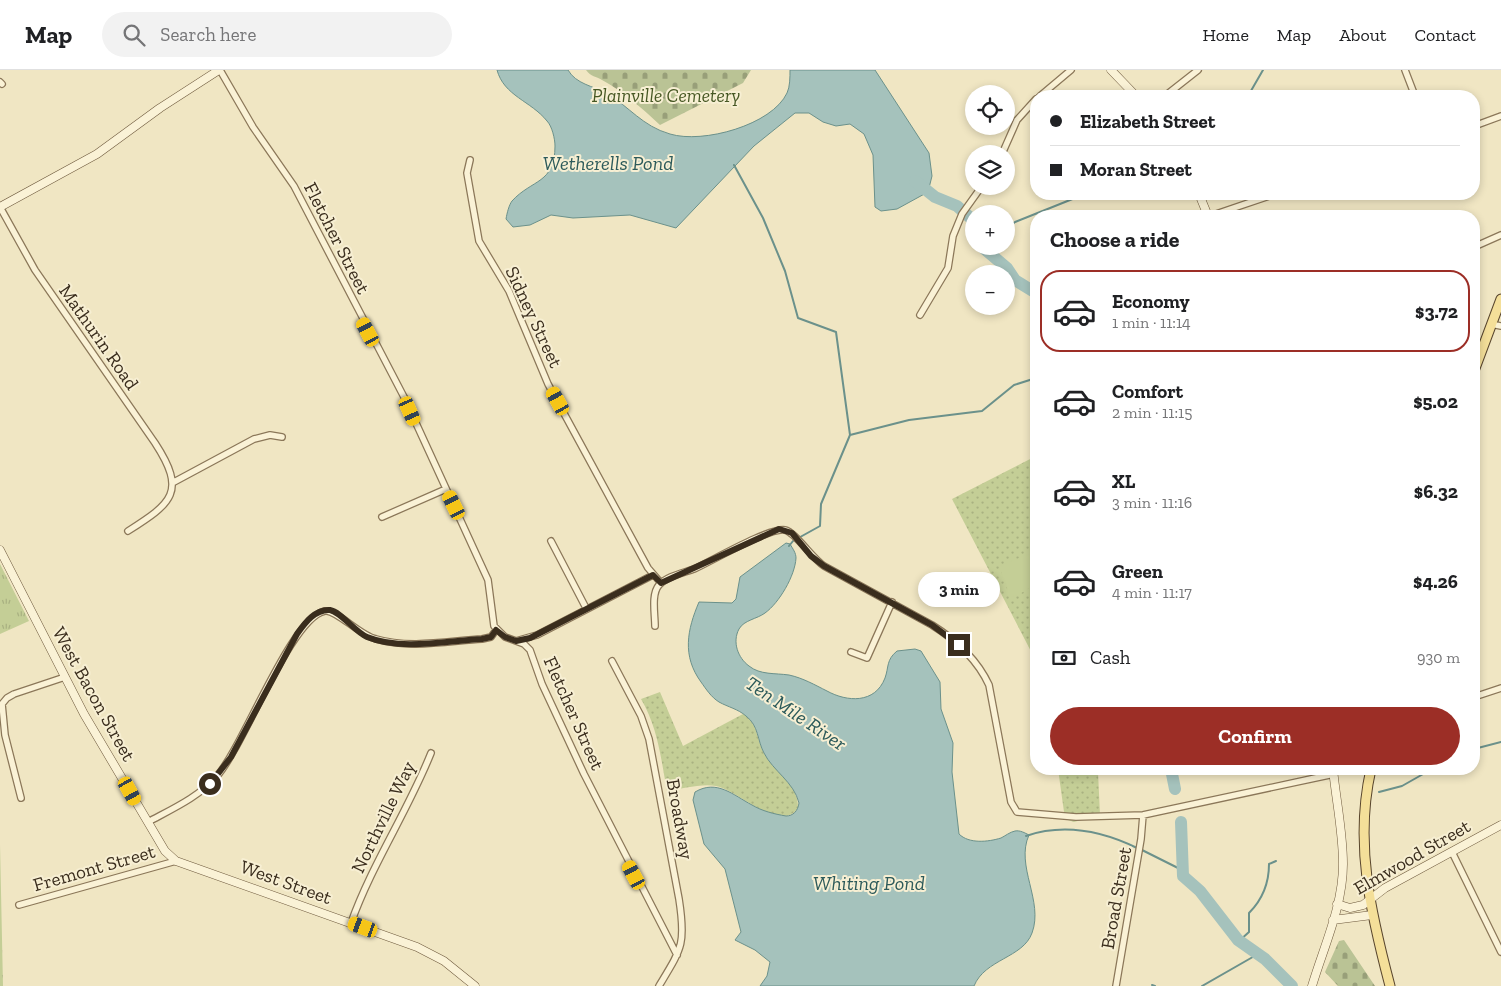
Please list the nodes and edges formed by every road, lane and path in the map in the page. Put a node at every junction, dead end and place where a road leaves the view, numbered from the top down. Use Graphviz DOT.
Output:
graph roads {
  1 [pos="219,70"];
  2 [pos="1072,70"];
  3 [pos="1112,70"];
  4 [pos="1198,70"];
  5 [pos="1405,70"];
  6 [pos="1047,90"];
  7 [pos="1130,90"];
  8 [pos="1173,90"];
  9 [pos="1413,90"];
  10 [pos="1030,106"];
  11 [pos="1501,116"];
  12 [pos="1480,124"];
  13 [pos="1006,145"];
  14 [pos="470,160"];
  15 [pos="975,195"];
  16 [pos="1257,200"];
  17 [pos="0,207"];
  18 [pos="1227,210"];
  19 [pos="1501,235"];
  20 [pos="1480,244"];
  21 [pos="1501,299"];
  22 [pos="920,315"];
  23 [pos="1491,324"];
  24 [pos="1501,326"];
  25 [pos="1480,354"];
  26 [pos="282,437"];
  27 [pos="174,482"];
  28 [pos="446,489"];
  29 [pos="382,517"];
  30 [pos="128,532"];
  31 [pos="551,541"];
  32 [pos="0,550"];
  33 [pos="653,575"];
  34 [pos="661,583"];
  35 [pos="892,602"];
  36 [pos="586,608"];
  37 [pos="655,626"];
  38 [pos="496,630"];
  39 [pos="516,641"];
  40 [pos="852,652"];
  41 [pos="612,661"];
  42 [pos="65,677"];
  43 [pos="1501,688"];
  44 [pos="1480,695"];
  45 [pos="431,753"];
  46 [pos="1320,775"];
  47 [pos="1333,775"];
  48 [pos="1370,775"];
  49 [pos="21,798"];
  50 [pos="1143,815"];
  51 [pos="148,822"];
  52 [pos="1501,825"];
  53 [pos="1452,852"];
  54 [pos="176,861"];
  55 [pos="1369,899"];
  56 [pos="1337,904"];
  57 [pos="19,905"];
  58 [pos="1372,915"];
  59 [pos="1333,920"];
  60 [pos="352,923"];
  61 [pos="1501,952"];
  62 [pos="677,955"];
  63 [pos="475,986"];
  64 [pos="659,986"];
  65 [pos="1116,986"];
  66 [pos="1312,986"];
  67 [pos="1390,986"];
  1 -- 17 [label="street"];
  1 -- 28 [label="street, Fletcher Street"];
  2 -- 6 [label="street"];
  3 -- 7 [label="street"];
  4 -- 8 [label="street"];
  5 -- 9 [label="street"];
  10 -- 13 [label="street"];
  11 -- 12 [label="street"];
  14 -- 33 [label="street, Sidney Street"];
  15 -- 22 [label="street"];
  16 -- 18 [label="street"];
  17 -- 27 [label="street, Mathurin Road"];
  19 -- 20 [label="street"];
  21 -- 23 [label="main road"];
  23 -- 24 [label="street"];
  23 -- 25 [label="main road"];
  26 -- 27 [label="street"];
  27 -- 30 [label="street"];
  28 -- 29 [label="street"];
  28 -- 38 [label="street, Fletcher Street"];
  31 -- 36 [label="street"];
  32 -- 42 [label="street, West Bacon Street"];
  33 -- 34 [label="street, Sidney Street"];
  33 -- 36 [label="street"];
  34 -- 35 [label="street"];
  34 -- 37 [label="street"];
  35 -- 40 [label="street"];
  35 -- 50 [label="street"];
  36 -- 39 [label="street"];
  38 -- 39 [label="street, Fletcher Street"];
  38 -- 51 [label="street"];
  39 -- 62 [label="street, Fletcher Street"];
  41 -- 62 [label="street, Broadway"];
  42 -- 49 [label="street"];
  42 -- 51 [label="street, West Bacon Street"];
  43 -- 44 [label="street"];
  45 -- 60 [label="street, Northville Way"];
  46 -- 50 [label="street"];
  47 -- 56 [label="street"];
  48 -- 55 [label="main road"];
  50 -- 65 [label="street, Broad Street"];
  51 -- 54 [label="street, West Bacon Street"];
  52 -- 53 [label="street, Elmwood Street"];
  53 -- 55 [label="street, Elmwood Street"];
  53 -- 61 [label="street"];
  54 -- 57 [label="street, Fremont Street"];
  54 -- 60 [label="street, West Street"];
  55 -- 56 [label="street, Elmwood Street"];
  55 -- 58 [label="main road"];
  56 -- 59 [label="street"];
  58 -- 59 [label="street, Elmwood Street"];
  58 -- 67 [label="main road"];
  59 -- 66 [label="street"];
  60 -- 63 [label="street, West Street"];
  62 -- 64 [label="street, Broadway"];
}
